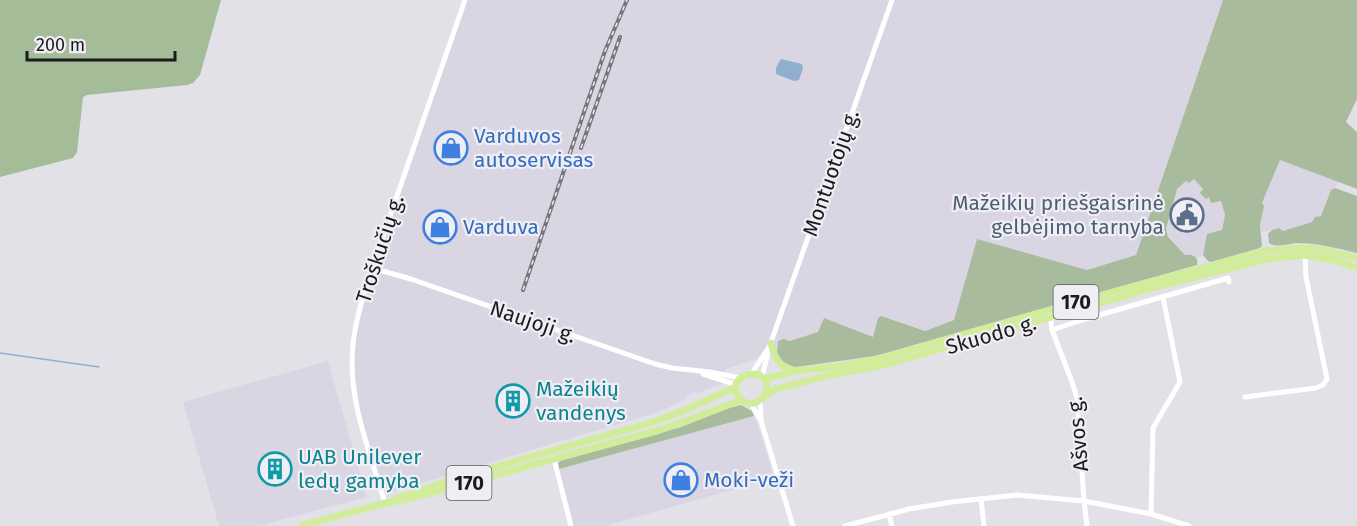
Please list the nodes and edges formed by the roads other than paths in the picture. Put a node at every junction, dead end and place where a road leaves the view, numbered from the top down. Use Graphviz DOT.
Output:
graph roads {
  1 [pos="465,0"];
  2 [pos="892,0"];
  3 [pos="1305,255"];
  4 [pos="1357,258"];
  5 [pos="372,268"];
  6 [pos="1357,268"];
  7 [pos="1229,282"];
  8 [pos="1163,297"];
  9 [pos="1050,314"];
  10 [pos="1052,330"];
  11 [pos="771,344"];
  12 [pos="795,371"];
  13 [pos="752,373"];
  14 [pos="763,378"];
  15 [pos="738,384"];
  16 [pos="1245,397"];
  17 [pos="763,398"];
  18 [pos="741,400"];
  19 [pos="751,404"];
  20 [pos="761,420"];
  21 [pos="554,459"];
  22 [pos="981,498"];
  23 [pos="1084,501"];
  24 [pos="385,503"];
  25 [pos="889,514"];
  26 [pos="1151,514"];
  27 [pos="301,526"];
  28 [pos="571,526"];
  29 [pos="793,526"];
  30 [pos="846,526"];
  31 [pos="892,526"];
  32 [pos="984,526"];
  33 [pos="1087,526"];
  34 [pos="1190,526"];
  1 -- 5 [label="street, Troškučių g."];
  2 -- 11 [label="street, Montuotojų g."];
  3 -- 6 [label="main road, Skuodo g. / 170"];
  3 -- 9 [label="main road, Skuodo g. / 170"];
  3 -- 16 [label="street"];
  4 -- 9 [label="main road, Skuodo g. / 170"];
  5 -- 15 [label="street, Naujoji g."];
  5 -- 24 [label="street, Troškučių g."];
  7 -- 8 [label="street"];
  8 -- 10 [label="street"];
  8 -- 26 [label="street"];
  9 -- 10 [label="street, Ašvos g."];
  9 -- 12 [label="main road, Skuodo g. / 170"];
  9 -- 17 [label="main road, Skuodo g. / 170"];
  10 -- 23 [label="street, Ašvos g."];
  11 -- 12 [label="main road"];
  11 -- 13 [label="street, Montuotojų g."];
  11 -- 14 [label="street, Montuotojų g."];
  12 -- 14 [label="main road, Skuodo g. / 170"];
  13 -- 14 [label="main road"];
  13 -- 15 [label="main road"];
  14 -- 17 [label="main road"];
  15 -- 18 [label="main road"];
  15 -- 24 [label="main road, 170"];
  17 -- 19 [label="main road"];
  17 -- 20 [label="street"];
  18 -- 19 [label="main road"];
  18 -- 21 [label="main road, 170"];
  19 -- 20 [label="street"];
  20 -- 29 [label="street"];
  21 -- 24 [label="main road, 170"];
  21 -- 28 [label="street"];
  22 -- 23 [label="street"];
  22 -- 25 [label="street"];
  22 -- 32 [label="street"];
  23 -- 26 [label="street"];
  23 -- 33 [label="street, Ašvos g."];
  24 -- 27 [label="main road, 170"];
  25 -- 30 [label="street"];
  25 -- 31 [label="street"];
  26 -- 34 [label="street"];
}
